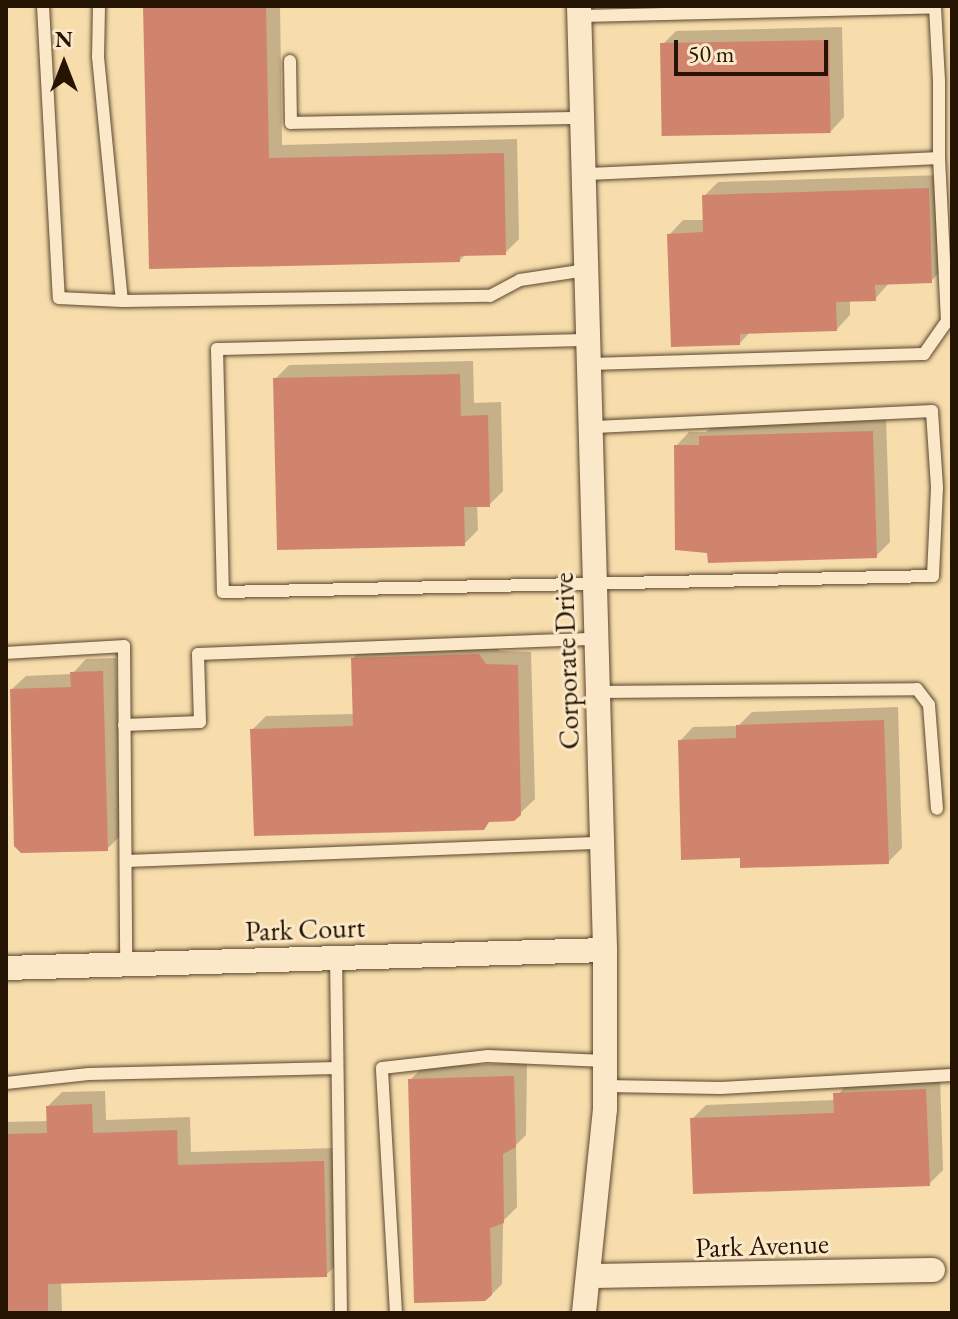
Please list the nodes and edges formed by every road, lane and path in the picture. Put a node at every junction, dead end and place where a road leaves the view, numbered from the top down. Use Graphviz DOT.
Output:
graph roads {
  1 [pos="43,6"];
  2 [pos="99,6"];
  3 [pos="579,11"];
  4 [pos="290,61"];
  5 [pos="582,118"];
  6 [pos="939,158"];
  7 [pos="583,174"];
  8 [pos="586,270"];
  9 [pos="122,301"];
  10 [pos="588,352"];
  11 [pos="590,427"];
  12 [pos="594,580"];
  13 [pos="595,639"];
  14 [pos="6,653"];
  15 [pos="597,692"];
  16 [pos="124,725"];
  17 [pos="937,809"];
  18 [pos="602,843"];
  19 [pos="126,861"];
  20 [pos="605,950"];
  21 [pos="336,957"];
  22 [pos="126,966"];
  23 [pos="6,968"];
  24 [pos="605,1061"];
  25 [pos="337,1068"];
  26 [pos="952,1075"];
  27 [pos="6,1083"];
  28 [pos="605,1086"];
  29 [pos="933,1270"];
  30 [pos="591,1276"];
  31 [pos="341,1313"];
  32 [pos="396,1313"];
  33 [pos="584,1313"];
  1 -- 9 [label="lane"];
  2 -- 9 [label="lane"];
  3 -- 5 [label="street, Corporate Drive"];
  3 -- 6 [label="lane"];
  4 -- 5 [label="lane"];
  5 -- 7 [label="street, Corporate Drive"];
  6 -- 7 [label="lane"];
  6 -- 10 [label="lane"];
  7 -- 8 [label="street, Corporate Drive"];
  8 -- 9 [label="lane"];
  8 -- 10 [label="street, Corporate Drive"];
  10 -- 11 [label="street, Corporate Drive"];
  10 -- 12 [label="lane"];
  11 -- 12 [label="street, Corporate Drive"];
  11 -- 12 [label="lane"];
  12 -- 13 [label="street, Corporate Drive"];
  13 -- 15 [label="street, Corporate Drive"];
  13 -- 16 [label="lane"];
  14 -- 16 [label="lane"];
  15 -- 17 [label="lane"];
  15 -- 18 [label="street, Corporate Drive"];
  16 -- 19 [label="lane"];
  18 -- 19 [label="lane"];
  18 -- 20 [label="street, Corporate Drive"];
  19 -- 22 [label="lane"];
  20 -- 21 [label="street, Park Court"];
  20 -- 24 [label="street, Corporate Drive"];
  21 -- 22 [label="street, Park Court"];
  21 -- 25 [label="lane"];
  22 -- 23 [label="street, Park Court"];
  24 -- 28 [label="street, Corporate Drive"];
  24 -- 32 [label="lane"];
  25 -- 27 [label="lane"];
  25 -- 31 [label="lane"];
  26 -- 28 [label="lane"];
  28 -- 30 [label="street, Corporate Drive"];
  29 -- 30 [label="street, Park Avenue"];
  30 -- 33 [label="street, Corporate Drive"];
}
